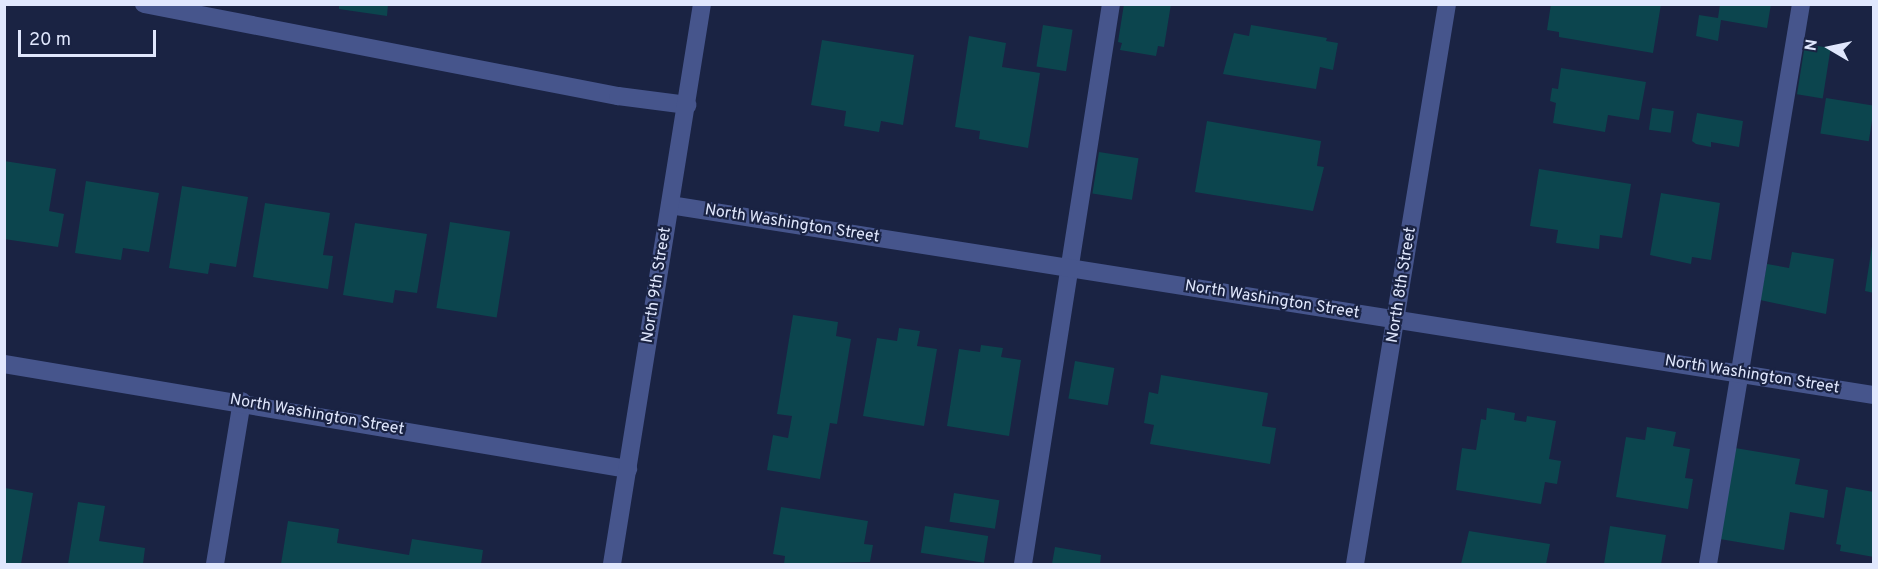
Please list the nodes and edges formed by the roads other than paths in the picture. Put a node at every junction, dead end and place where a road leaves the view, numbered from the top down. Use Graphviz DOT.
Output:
graph roads {
  1 [pos="144,4"];
  2 [pos="702,4"];
  3 [pos="1111,4"];
  4 [pos="1447,4"];
  5 [pos="1801,4"];
  6 [pos="687,105"];
  7 [pos="670,205"];
  8 [pos="1068,268"];
  9 [pos="1396,319"];
  10 [pos="4,363"];
  11 [pos="1740,374"];
  12 [pos="1874,395"];
  13 [pos="242,402"];
  14 [pos="628,469"];
  15 [pos="215,564"];
  16 [pos="612,564"];
  17 [pos="1023,564"];
  18 [pos="1355,564"];
  19 [pos="1708,564"];
  1 -- 6 [label="street"];
  2 -- 6 [label="street, North 9th Street"];
  3 -- 8 [label="street"];
  4 -- 9 [label="street, North 8th Street"];
  5 -- 11 [label="street"];
  6 -- 7 [label="street, North 9th Street"];
  7 -- 8 [label="street, North Washington Street"];
  7 -- 14 [label="street, North 9th Street"];
  8 -- 9 [label="street, North Washington Street"];
  8 -- 17 [label="street"];
  9 -- 11 [label="street, North Washington Street"];
  9 -- 18 [label="street, North 8th Street"];
  10 -- 13 [label="street, North Washington Street"];
  11 -- 12 [label="street, North Washington Street"];
  11 -- 19 [label="street"];
  13 -- 14 [label="street, North Washington Street"];
  13 -- 15 [label="street"];
  14 -- 16 [label="street, North 9th Street"];
}
